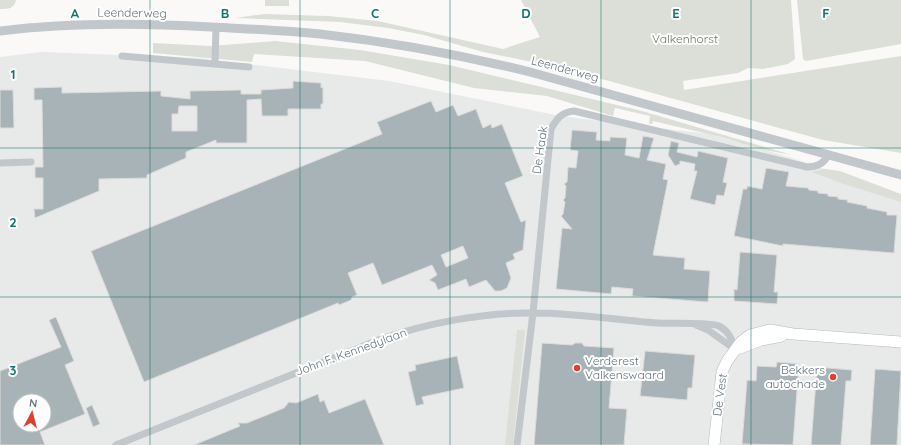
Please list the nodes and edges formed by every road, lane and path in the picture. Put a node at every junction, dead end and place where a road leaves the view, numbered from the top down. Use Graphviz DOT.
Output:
graph roads {
  1 [pos="216,27"];
  2 [pos="0,31"];
  3 [pos="122,56"];
  4 [pos="215,64"];
  5 [pos="249,67"];
  6 [pos="828,154"];
  7 [pos="0,162"];
  8 [pos="31,162"];
  9 [pos="901,175"];
  10 [pos="533,313"];
  11 [pos="694,324"];
  12 [pos="901,342"];
  13 [pos="736,350"];
  14 [pos="116,445"];
  15 [pos="517,445"];
  16 [pos="714,445"];
  1 -- 2 [label="street, Leenderweg"];
  1 -- 4 [label="street"];
  1 -- 6 [label="street, Leenderweg"];
  3 -- 4 [label="street"];
  4 -- 5 [label="street"];
  6 -- 9 [label="street, Leenderweg"];
  6 -- 10 [label="street, De Haak"];
  7 -- 8 [label="street"];
  10 -- 11 [label="street, John F. Kennedylaan"];
  10 -- 14 [label="street, John F. Kennedylaan"];
  10 -- 15 [label="street, De Haak"];
  11 -- 13 [label="street, John F. Kennedylaan"];
  11 -- 13 [label="street, John F. Kennedylaan"];
  12 -- 13 [label="main road"];
  13 -- 16 [label="main road, De Vest"];
}
